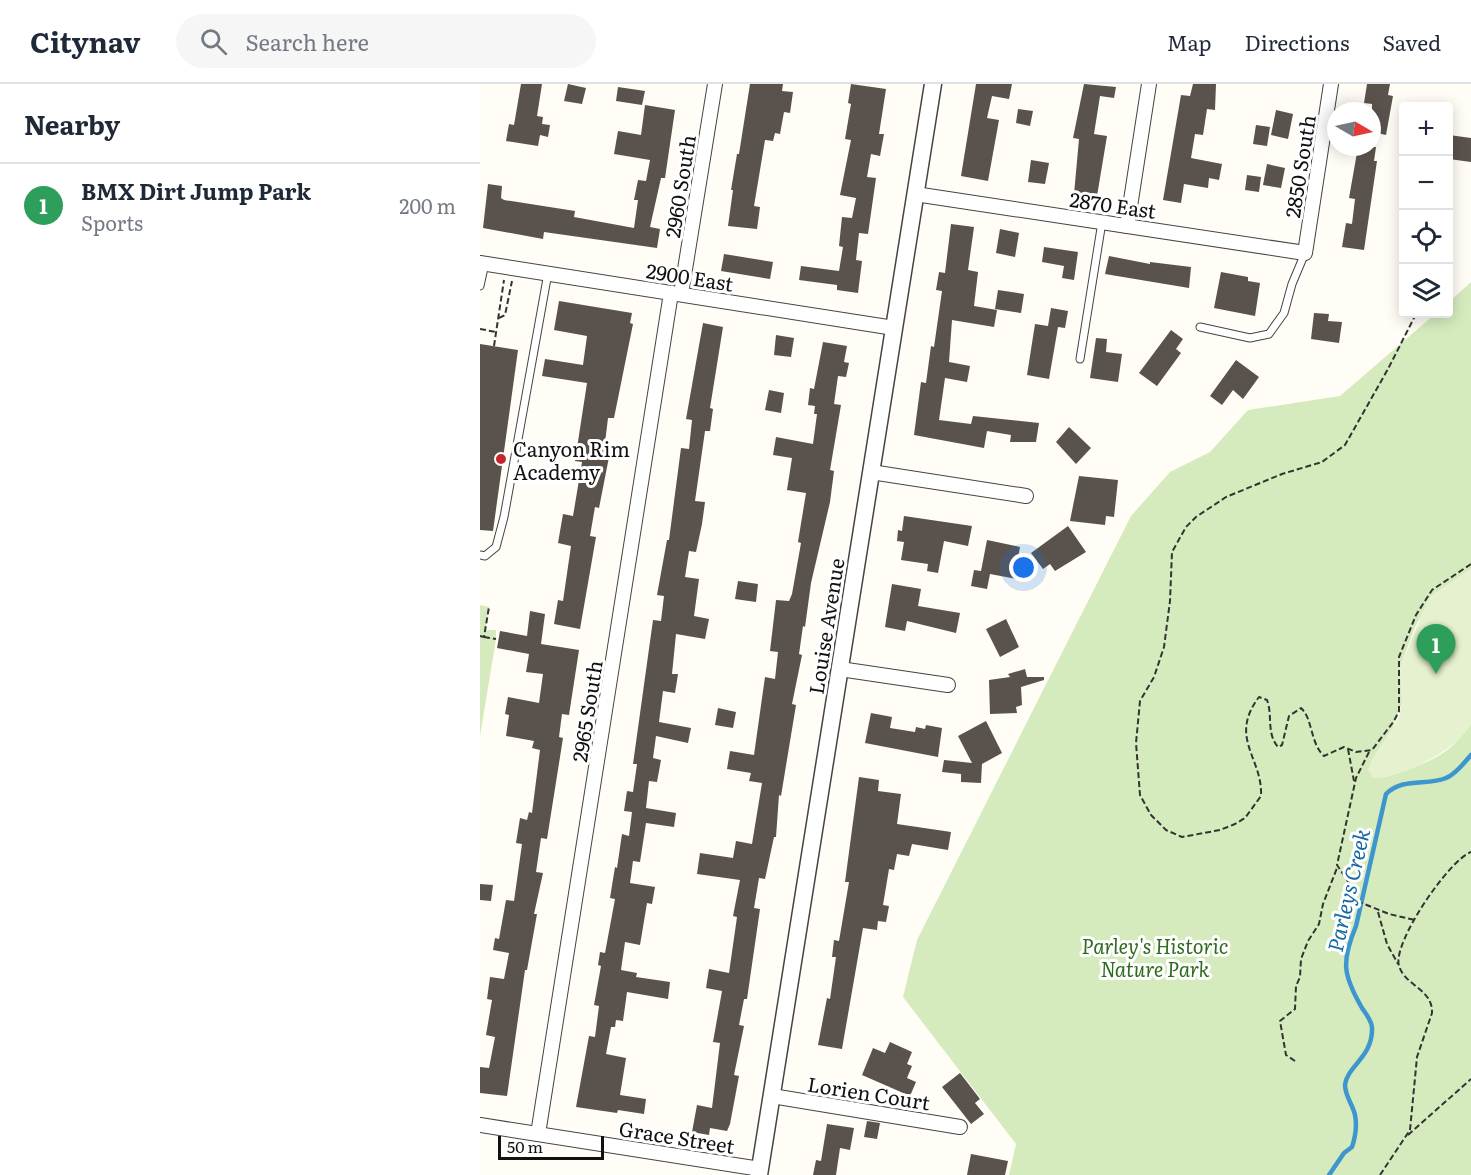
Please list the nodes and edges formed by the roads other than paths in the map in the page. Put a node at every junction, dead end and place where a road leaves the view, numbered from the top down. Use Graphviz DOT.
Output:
graph roads {
  1 [pos="715,84"];
  2 [pos="933,84"];
  3 [pos="1149,84"];
  4 [pos="1331,84"];
  5 [pos="915,195"];
  6 [pos="1102,222"];
  7 [pos="1127,226"];
  8 [pos="1305,253"];
  9 [pos="482,263"];
  10 [pos="548,273"];
  11 [pos="480,286"];
  12 [pos="676,294"];
  13 [pos="1200,327"];
  14 [pos="894,328"];
  15 [pos="1080,359"];
  16 [pos="871,471"];
  17 [pos="1026,496"];
  18 [pos="480,555"];
  19 [pos="840,669"];
  20 [pos="948,686"];
  21 [pos="772,1096"];
  22 [pos="480,1125"];
  23 [pos="960,1127"];
  24 [pos="538,1134"];
  25 [pos="760,1172"];
  1 -- 12 [label="street, 2960 South"];
  2 -- 5 [label="street, Louise Avenue"];
  3 -- 7 [label="street"];
  4 -- 8 [label="street, 2850 South"];
  5 -- 6 [label="street, 2870 East"];
  5 -- 14 [label="street, Louise Avenue"];
  6 -- 7 [label="street, 2870 East"];
  6 -- 15 [label="lane"];
  7 -- 8 [label="street, 2870 East"];
  8 -- 13 [label="lane"];
  9 -- 10 [label="street, 2900 East"];
  9 -- 11 [label="lane"];
  10 -- 12 [label="street, 2900 East"];
  10 -- 18 [label="lane"];
  12 -- 14 [label="street, 2900 East"];
  12 -- 24 [label="street, 2965 South"];
  14 -- 16 [label="street, Louise Avenue"];
  16 -- 17 [label="street"];
  16 -- 19 [label="street, Louise Avenue"];
  19 -- 20 [label="street"];
  19 -- 21 [label="street, Louise Avenue"];
  21 -- 23 [label="street, Lorien Court"];
  21 -- 25 [label="street, Louise Avenue"];
  22 -- 24 [label="street, Grace Street"];
  24 -- 25 [label="street, Grace Street"];
}
